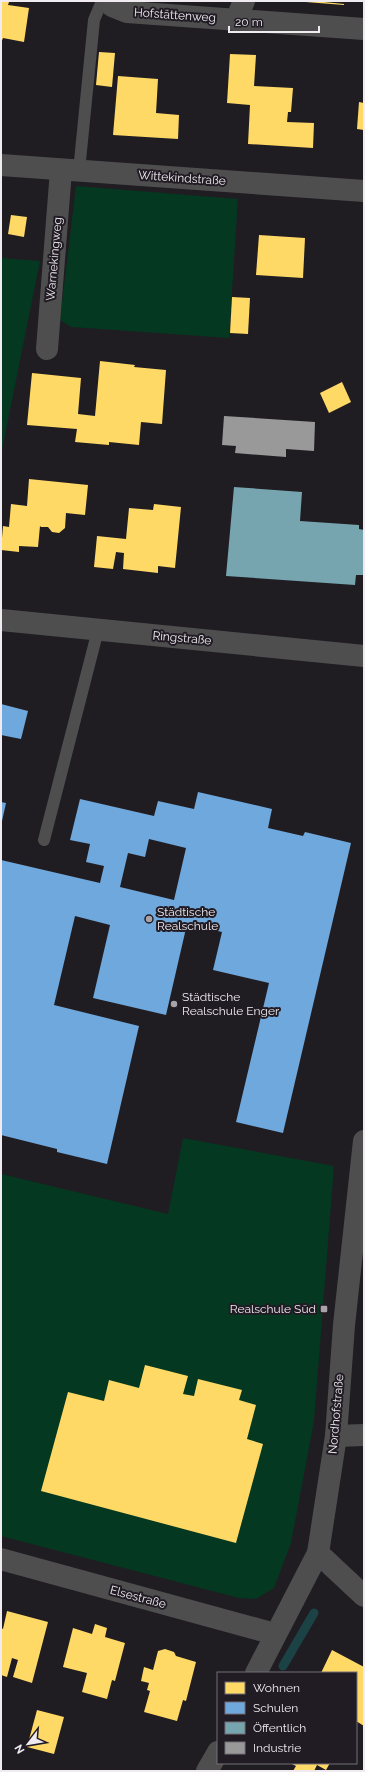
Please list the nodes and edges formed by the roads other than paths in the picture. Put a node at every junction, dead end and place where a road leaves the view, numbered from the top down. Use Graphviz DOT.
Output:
graph roads {
  1 [pos="102,1"];
  2 [pos="109,1"];
  3 [pos="240,10"];
  4 [pos="364,29"];
  5 [pos="1,165"];
  6 [pos="70,170"];
  7 [pos="364,191"];
  8 [pos="47,349"];
  9 [pos="1,620"];
  10 [pos="98,630"];
  11 [pos="364,656"];
  12 [pos="44,840"];
  13 [pos="364,1141"];
  14 [pos="364,1435"];
  15 [pos="336,1436"];
  16 [pos="318,1553"];
  17 [pos="1,1559"];
  18 [pos="364,1596"];
  19 [pos="275,1634"];
  20 [pos="256,1672"];
  21 [pos="217,1754"];
  22 [pos="207,1771"];
  1 -- 6 [label="lane"];
  2 -- 3 [label="street, Hofstättenweg"];
  3 -- 4 [label="street, Hofstättenweg"];
  5 -- 6 [label="street, Wittekindstraße"];
  6 -- 7 [label="street, Wittekindstraße"];
  6 -- 8 [label="street, Warnekingweg"];
  9 -- 10 [label="street, Ringstraße"];
  10 -- 11 [label="street, Ringstraße"];
  10 -- 12 [label="lane"];
  13 -- 15 [label="street, Nordhofstraße"];
  14 -- 15 [label="street"];
  15 -- 16 [label="street, Nordhofstraße"];
  16 -- 18 [label="street"];
  16 -- 19 [label="street, Nordhofstraße"];
  17 -- 19 [label="street, Elsestraße"];
  19 -- 20 [label="street, Nordhofstraße"];
  21 -- 22 [label="street"];
}
